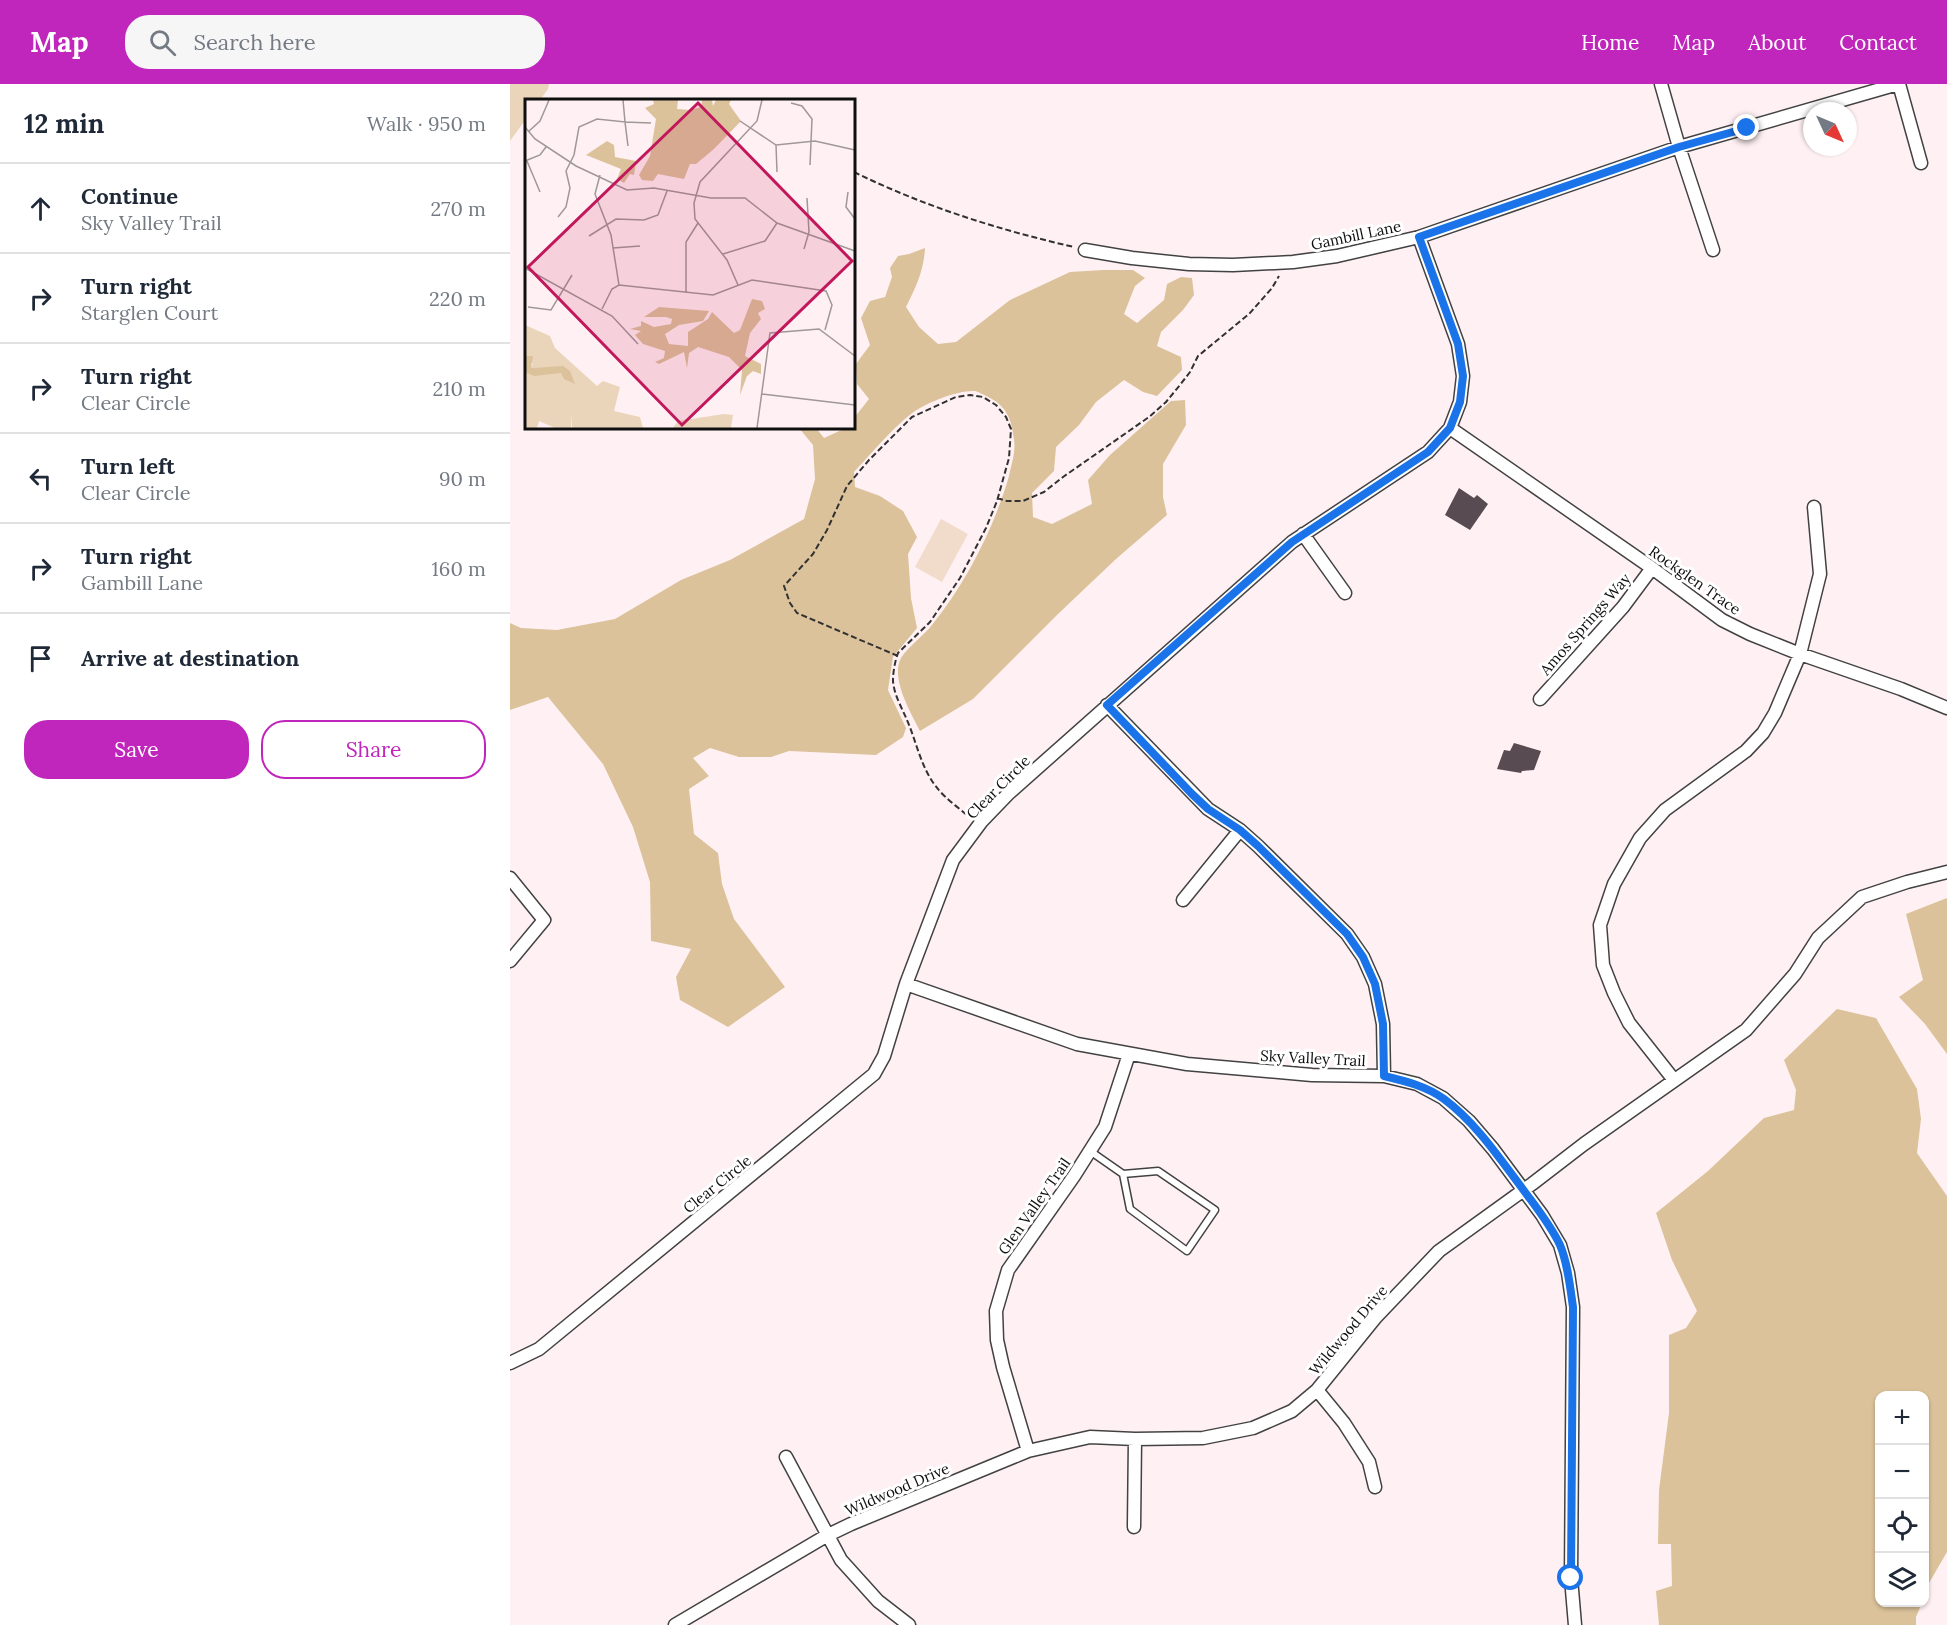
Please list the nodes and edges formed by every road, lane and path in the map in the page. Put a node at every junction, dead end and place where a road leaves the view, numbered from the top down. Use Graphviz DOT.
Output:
graph roads {
  1 [pos="1661,84"];
  2 [pos="1899,84"];
  3 [pos="1679,147"];
  4 [pos="1920,163"];
  5 [pos="855,172"];
  6 [pos="1419,237"];
  7 [pos="1085,250"];
  8 [pos="1713,250"];
  9 [pos="1283,262"];
  10 [pos="1450,428"];
  11 [pos="997,498"];
  12 [pos="1814,507"];
  13 [pos="1303,534"];
  14 [pos="1652,568"];
  15 [pos="1345,593"];
  16 [pos="1800,654"];
  17 [pos="898,656"];
  18 [pos="1540,699"];
  19 [pos="1107,705"];
  20 [pos="1947,708"];
  21 [pos="969,817"];
  22 [pos="1240,830"];
  23 [pos="1947,872"];
  24 [pos="510,878"];
  25 [pos="1183,900"];
  26 [pos="510,961"];
  27 [pos="906,984"];
  28 [pos="1129,1054"];
  29 [pos="1384,1076"];
  30 [pos="1674,1080"];
  31 [pos="1090,1151"];
  32 [pos="1123,1174"];
  33 [pos="1524,1191"];
  34 [pos="510,1363"];
  35 [pos="1317,1390"];
  36 [pos="1135,1439"];
  37 [pos="1028,1451"];
  38 [pos="786,1457"];
  39 [pos="1376,1487"];
  40 [pos="1134,1527"];
  41 [pos="826,1536"];
  42 [pos="675,1625"];
  43 [pos="909,1625"];
  44 [pos="1575,1625"];
  1 -- 3 [label="street"];
  2 -- 3 [label="street, Gambill Lane"];
  2 -- 4 [label="street"];
  3 -- 6 [label="street, Gambill Lane"];
  3 -- 8 [label="street"];
  5 -- 7 [label="path"];
  6 -- 9 [label="street, Gambill Lane"];
  6 -- 10 [label="street, Clear Circle"];
  7 -- 9 [label="street, Gambill Lane"];
  9 -- 11 [label="path"];
  10 -- 13 [label="street, Clear Circle"];
  10 -- 14 [label="street, Rockglen Trace"];
  11 -- 17 [label="path"];
  11 -- 17 [label="path"];
  12 -- 16 [label="street"];
  13 -- 15 [label="street"];
  13 -- 19 [label="street, Clear Circle"];
  14 -- 16 [label="street, Rockglen Trace"];
  14 -- 18 [label="street, Amos Springs Way"];
  16 -- 20 [label="street, Rockglen Trace"];
  16 -- 30 [label="street"];
  17 -- 21 [label="path"];
  19 -- 22 [label="street"];
  19 -- 27 [label="street, Clear Circle"];
  22 -- 25 [label="street"];
  22 -- 29 [label="street"];
  23 -- 30 [label="street, Wildwood Drive"];
  24 -- 26 [label="street"];
  27 -- 28 [label="street, Sky Valley Trail"];
  27 -- 34 [label="street, Clear Circle"];
  28 -- 29 [label="street, Sky Valley Trail"];
  28 -- 31 [label="street, Glen Valley Trail"];
  29 -- 33 [label="street, Sky Valley Trail"];
  30 -- 33 [label="street, Wildwood Drive"];
  31 -- 32 [label="lane"];
  31 -- 37 [label="street, Glen Valley Trail"];
  32 -- 32 [label="lane"];
  33 -- 35 [label="street, Wildwood Drive"];
  33 -- 44 [label="street, Sky Valley Trail"];
  35 -- 36 [label="street, Wildwood Drive"];
  35 -- 39 [label="street"];
  36 -- 37 [label="street, Wildwood Drive"];
  36 -- 40 [label="street"];
  37 -- 41 [label="street, Wildwood Drive"];
  38 -- 41 [label="street"];
  41 -- 42 [label="street, Wildwood Drive"];
  41 -- 43 [label="street"];
}
